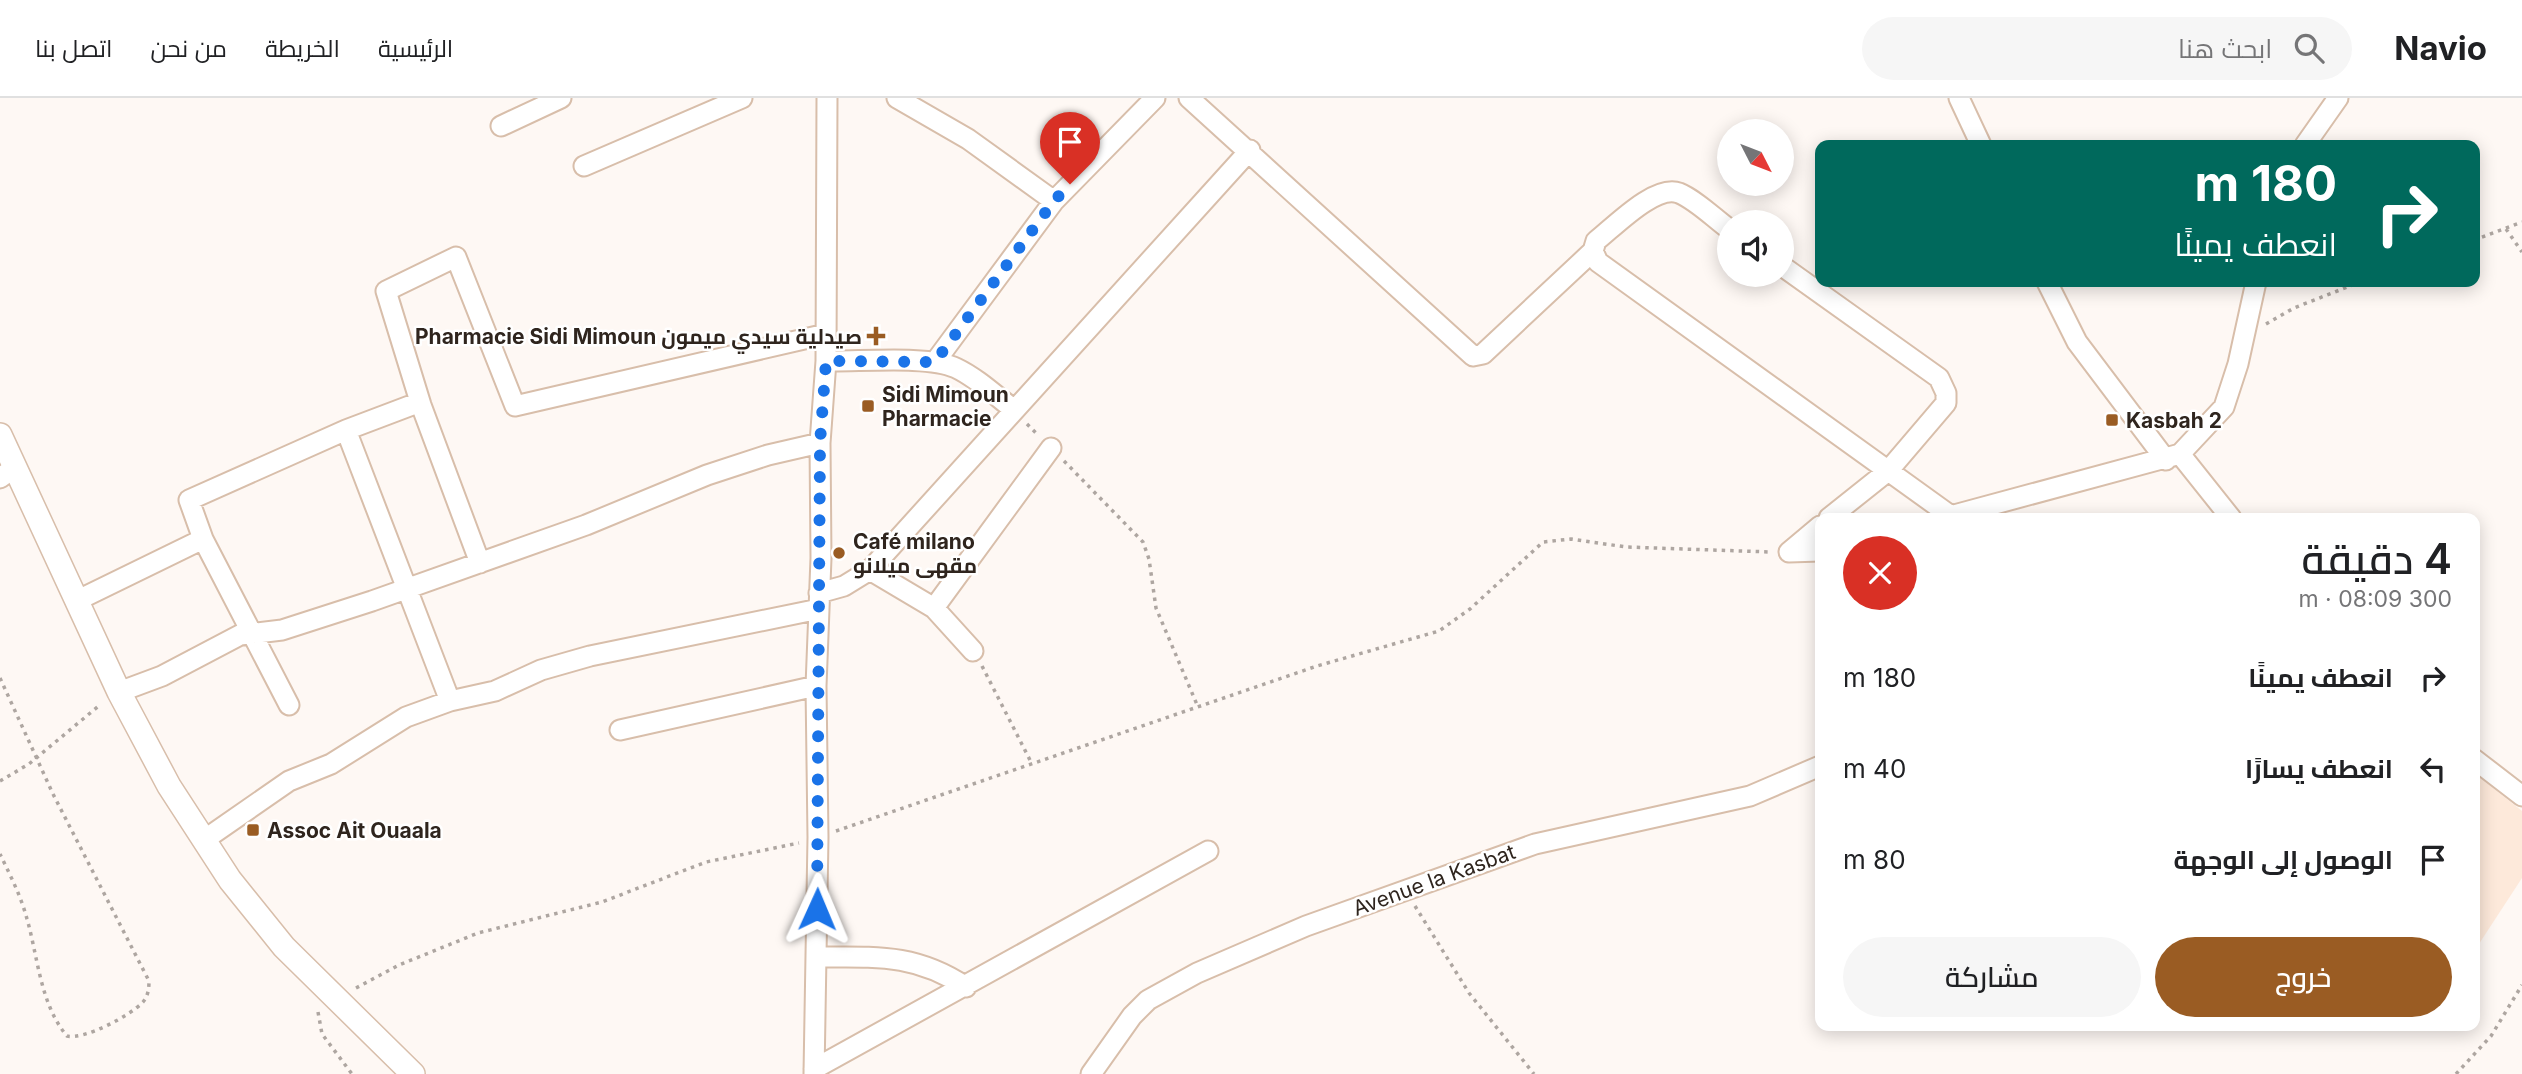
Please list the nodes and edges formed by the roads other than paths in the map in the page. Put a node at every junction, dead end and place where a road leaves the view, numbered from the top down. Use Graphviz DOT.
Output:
graph roads {
  1 [pos="742,98"];
  2 [pos="827,98"];
  3 [pos="897,98"];
  4 [pos="1155,98"];
  5 [pos="1189,98"];
  6 [pos="1959,98"];
  7 [pos="2338,98"];
  8 [pos="553,100"];
  9 [pos="501,126"];
  10 [pos="1979,140"];
  11 [pos="2309,140"];
  12 [pos="1250,150"];
  13 [pos="584,166"];
  14 [pos="1054,201"];
  15 [pos="1717,220"];
  16 [pos="1593,251"];
  17 [pos="1794,275"];
  18 [pos="2050,287"];
  19 [pos="2255,287"];
  20 [pos="826,334"];
  21 [pos="826,361"];
  22 [pos="935,362"];
  23 [pos="420,402"];
  24 [pos="1013,410"];
  25 [pos="346,430"];
  26 [pos="0,435"];
  27 [pos="820,443"];
  28 [pos="1051,448"];
  29 [pos="2173,457"];
  30 [pos="1888,471"];
  31 [pos="7,473"];
  32 [pos="1835,513"];
  33 [pos="1942,513"];
  34 [pos="1962,513"];
  35 [pos="2226,513"];
  36 [pos="1815,530"];
  37 [pos="203,539"];
  38 [pos="1815,551"];
  39 [pos="480,564"];
  40 [pos="870,570"];
  41 [pos="406,589"];
  42 [pos="76,601"];
  43 [pos="819,601"];
  44 [pos="934,608"];
  45 [pos="252,635"];
  46 [pos="974,650"];
  47 [pos="816,686"];
  48 [pos="119,692"];
  49 [pos="450,701"];
  50 [pos="289,705"];
  51 [pos="620,730"];
  52 [pos="2480,764"];
  53 [pos="1815,768"];
  54 [pos="2522,796"];
  55 [pos="204,840"];
  56 [pos="1208,851"];
  57 [pos="816,957"];
  58 [pos="966,987"];
  59 [pos="814,1071"];
  60 [pos="414,1074"];
  61 [pos="1091,1074"];
  1 -- 13 [label="street"];
  2 -- 20 [label="street"];
  3 -- 14 [label="street"];
  4 -- 14 [label="street"];
  5 -- 12 [label="street"];
  6 -- 10 [label="street"];
  7 -- 11 [label="street"];
  8 -- 9 [label="street"];
  12 -- 16 [label="street"];
  12 -- 24 [label="street"];
  14 -- 22 [label="street"];
  15 -- 16 [label="street"];
  16 -- 30 [label="street"];
  17 -- 30 [label="street"];
  18 -- 29 [label="street"];
  19 -- 29 [label="street"];
  20 -- 21 [label="street"];
  20 -- 23 [label="street"];
  21 -- 22 [label="street"];
  21 -- 27 [label="street"];
  22 -- 24 [label="street"];
  23 -- 25 [label="street"];
  23 -- 39 [label="street"];
  24 -- 40 [label="street"];
  25 -- 37 [label="street"];
  25 -- 41 [label="street"];
  26 -- 31 [label="street"];
  27 -- 39 [label="street"];
  27 -- 43 [label="street"];
  28 -- 44 [label="street"];
  29 -- 34 [label="street"];
  29 -- 35 [label="street"];
  30 -- 32 [label="street"];
  30 -- 33 [label="street"];
  31 -- 42 [label="street"];
  36 -- 38 [label="street"];
  37 -- 42 [label="street"];
  37 -- 45 [label="street"];
  39 -- 41 [label="street"];
  40 -- 43 [label="street"];
  40 -- 44 [label="street"];
  41 -- 45 [label="street"];
  41 -- 49 [label="street"];
  42 -- 48 [label="street"];
  43 -- 47 [label="street"];
  43 -- 49 [label="street"];
  44 -- 46 [label="street"];
  45 -- 48 [label="street"];
  45 -- 50 [label="street"];
  47 -- 51 [label="street"];
  47 -- 57 [label="street"];
  48 -- 55 [label="street"];
  49 -- 55 [label="street"];
  52 -- 54 [label="street"];
  53 -- 61 [label="street, Avenue la Kasbat"];
  55 -- 60 [label="street"];
  56 -- 58 [label="street"];
  57 -- 58 [label="street"];
  57 -- 59 [label="street"];
  58 -- 59 [label="street"];
}
